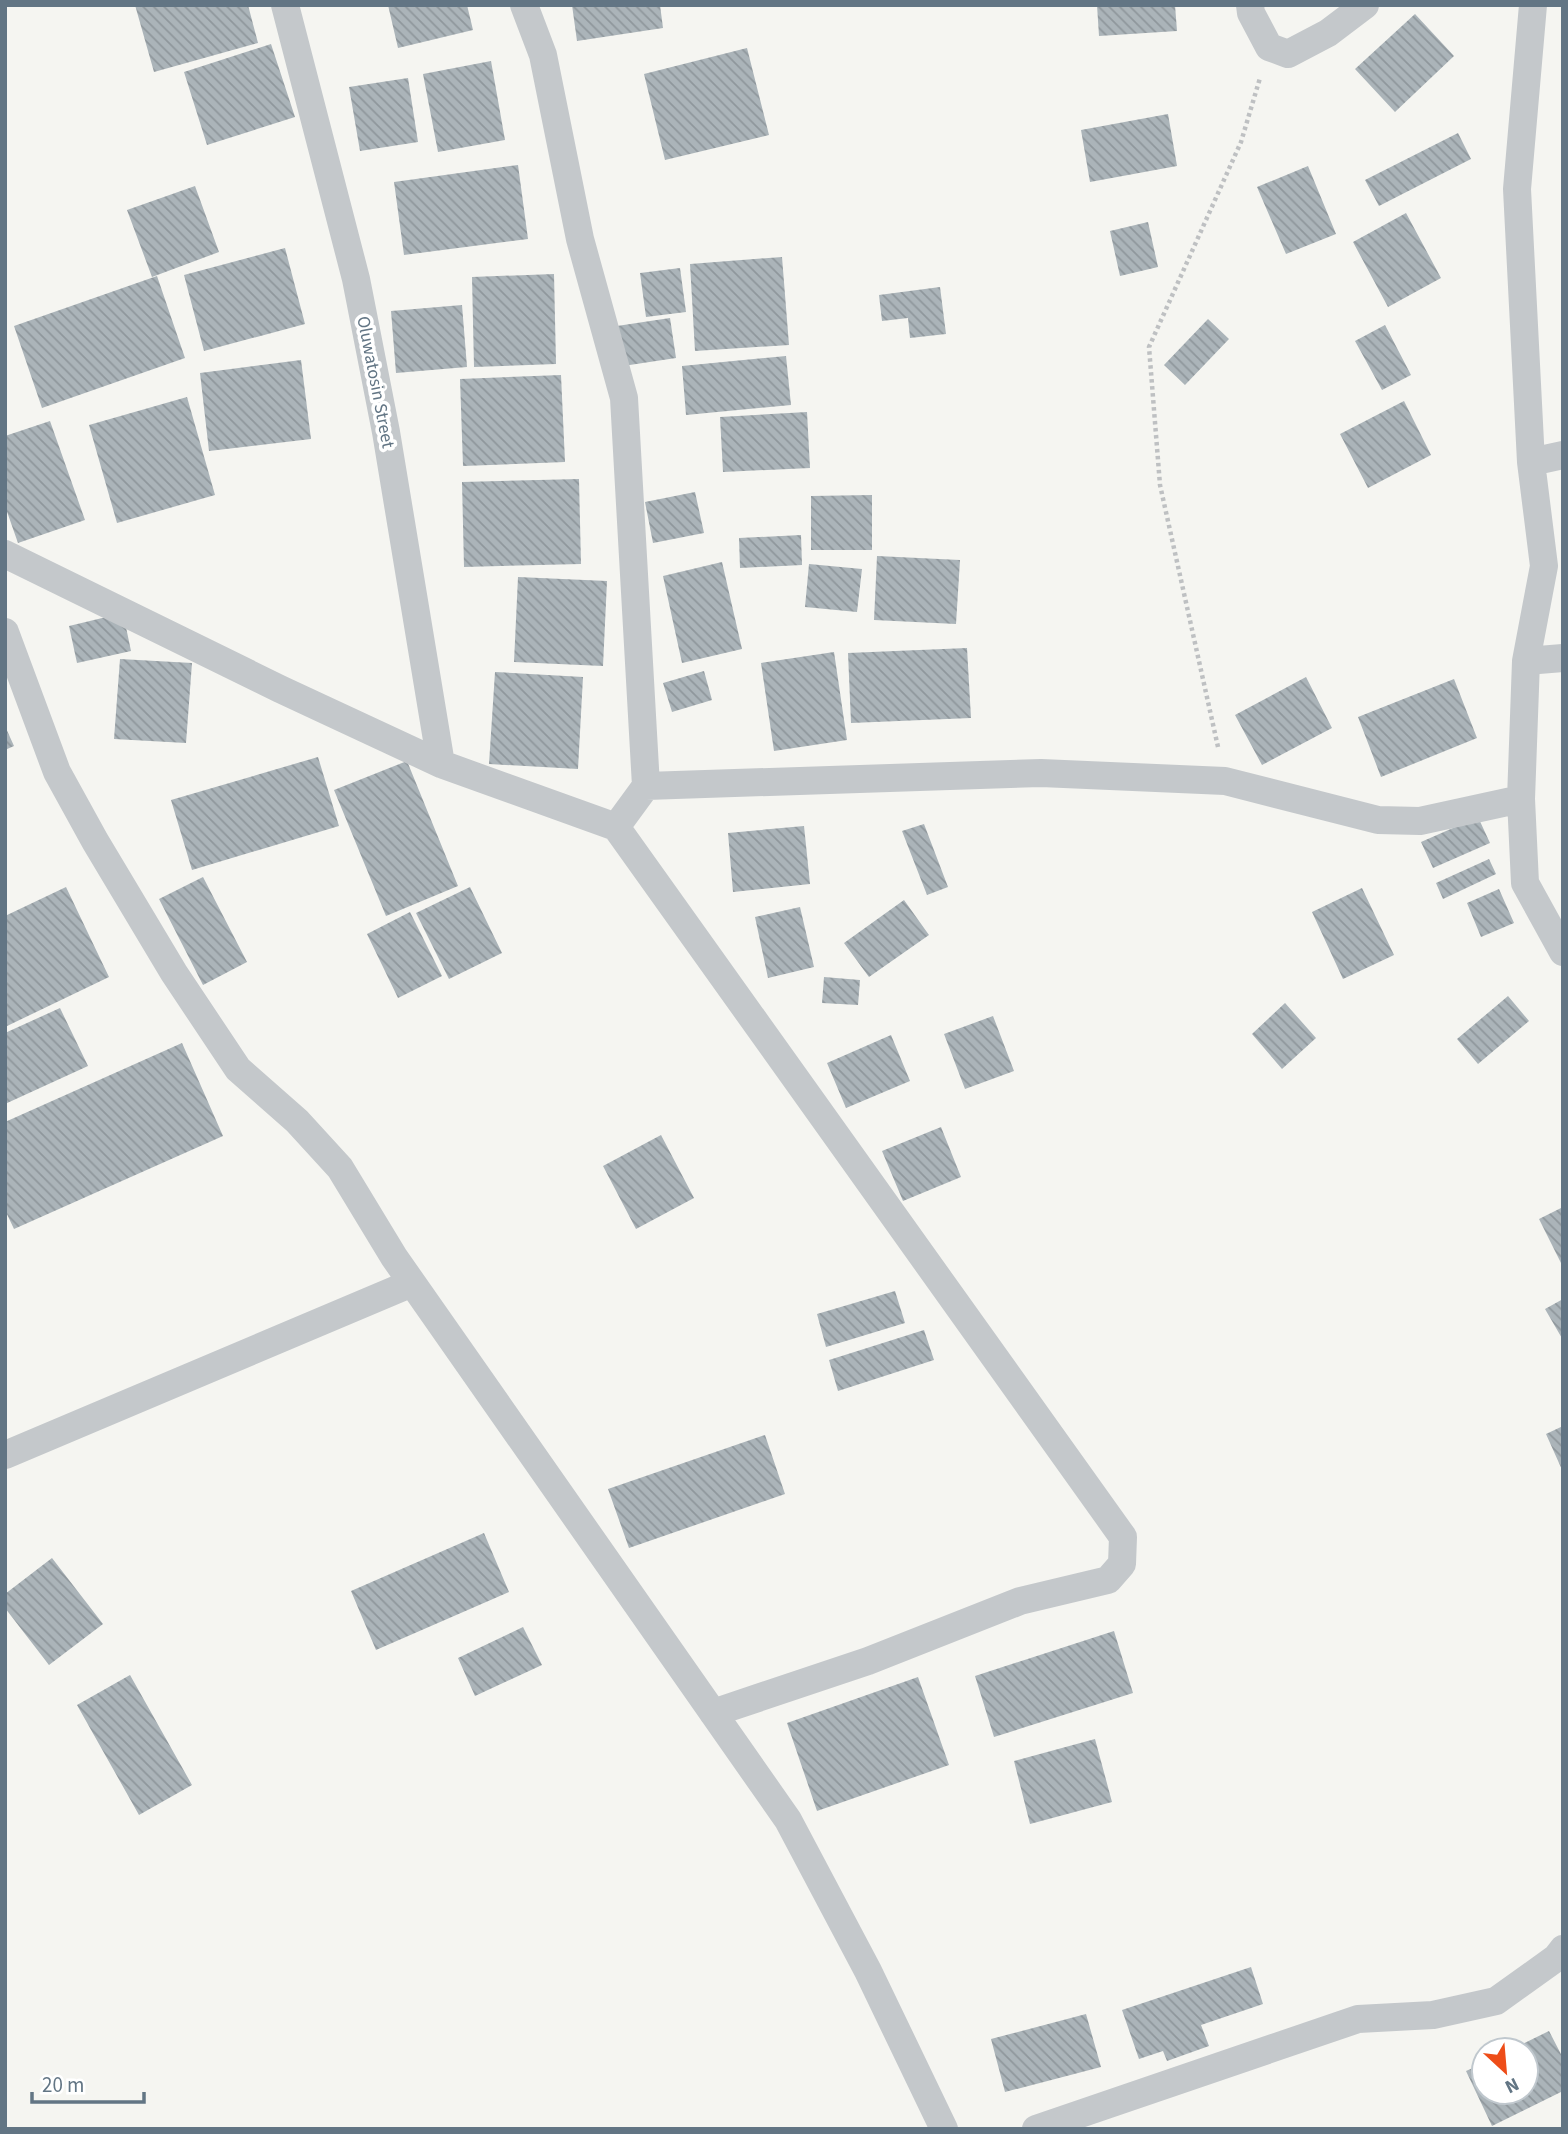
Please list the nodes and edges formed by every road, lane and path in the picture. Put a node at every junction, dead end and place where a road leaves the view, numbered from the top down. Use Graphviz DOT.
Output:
graph roads {
  1 [pos="285,5"];
  2 [pos="524,5"];
  3 [pos="1250,5"];
  4 [pos="1365,5"];
  5 [pos="1533,5"];
  6 [pos="1269,47"];
  7 [pos="1563,454"];
  8 [pos="1531,461"];
  9 [pos="5,554"];
  10 [pos="5,632"];
  11 [pos="1563,658"];
  12 [pos="1526,660"];
  13 [pos="441,764"];
  14 [pos="1225,781"];
  15 [pos="646,786"];
  16 [pos="1521,799"];
  17 [pos="616,827"];
  18 [pos="1563,952"];
  19 [pos="412,1283"];
  20 [pos="5,1455"];
  21 [pos="713,1713"];
  22 [pos="1563,1949"];
  23 [pos="944,2129"];
  24 [pos="1035,2129"];
  1 -- 13 [label="street, Oluwatosin Street"];
  2 -- 15 [label="street"];
  3 -- 6 [label="street"];
  4 -- 6 [label="street"];
  5 -- 8 [label="street"];
  6 -- 14 [label="path"];
  7 -- 8 [label="street"];
  8 -- 12 [label="street"];
  9 -- 13 [label="street"];
  10 -- 19 [label="street"];
  11 -- 12 [label="street"];
  12 -- 16 [label="street"];
  13 -- 17 [label="street"];
  14 -- 15 [label="street"];
  14 -- 16 [label="street"];
  15 -- 17 [label="street"];
  16 -- 18 [label="street"];
  17 -- 21 [label="street"];
  19 -- 20 [label="street"];
  19 -- 21 [label="street"];
  21 -- 23 [label="street"];
  22 -- 24 [label="street"];
}
